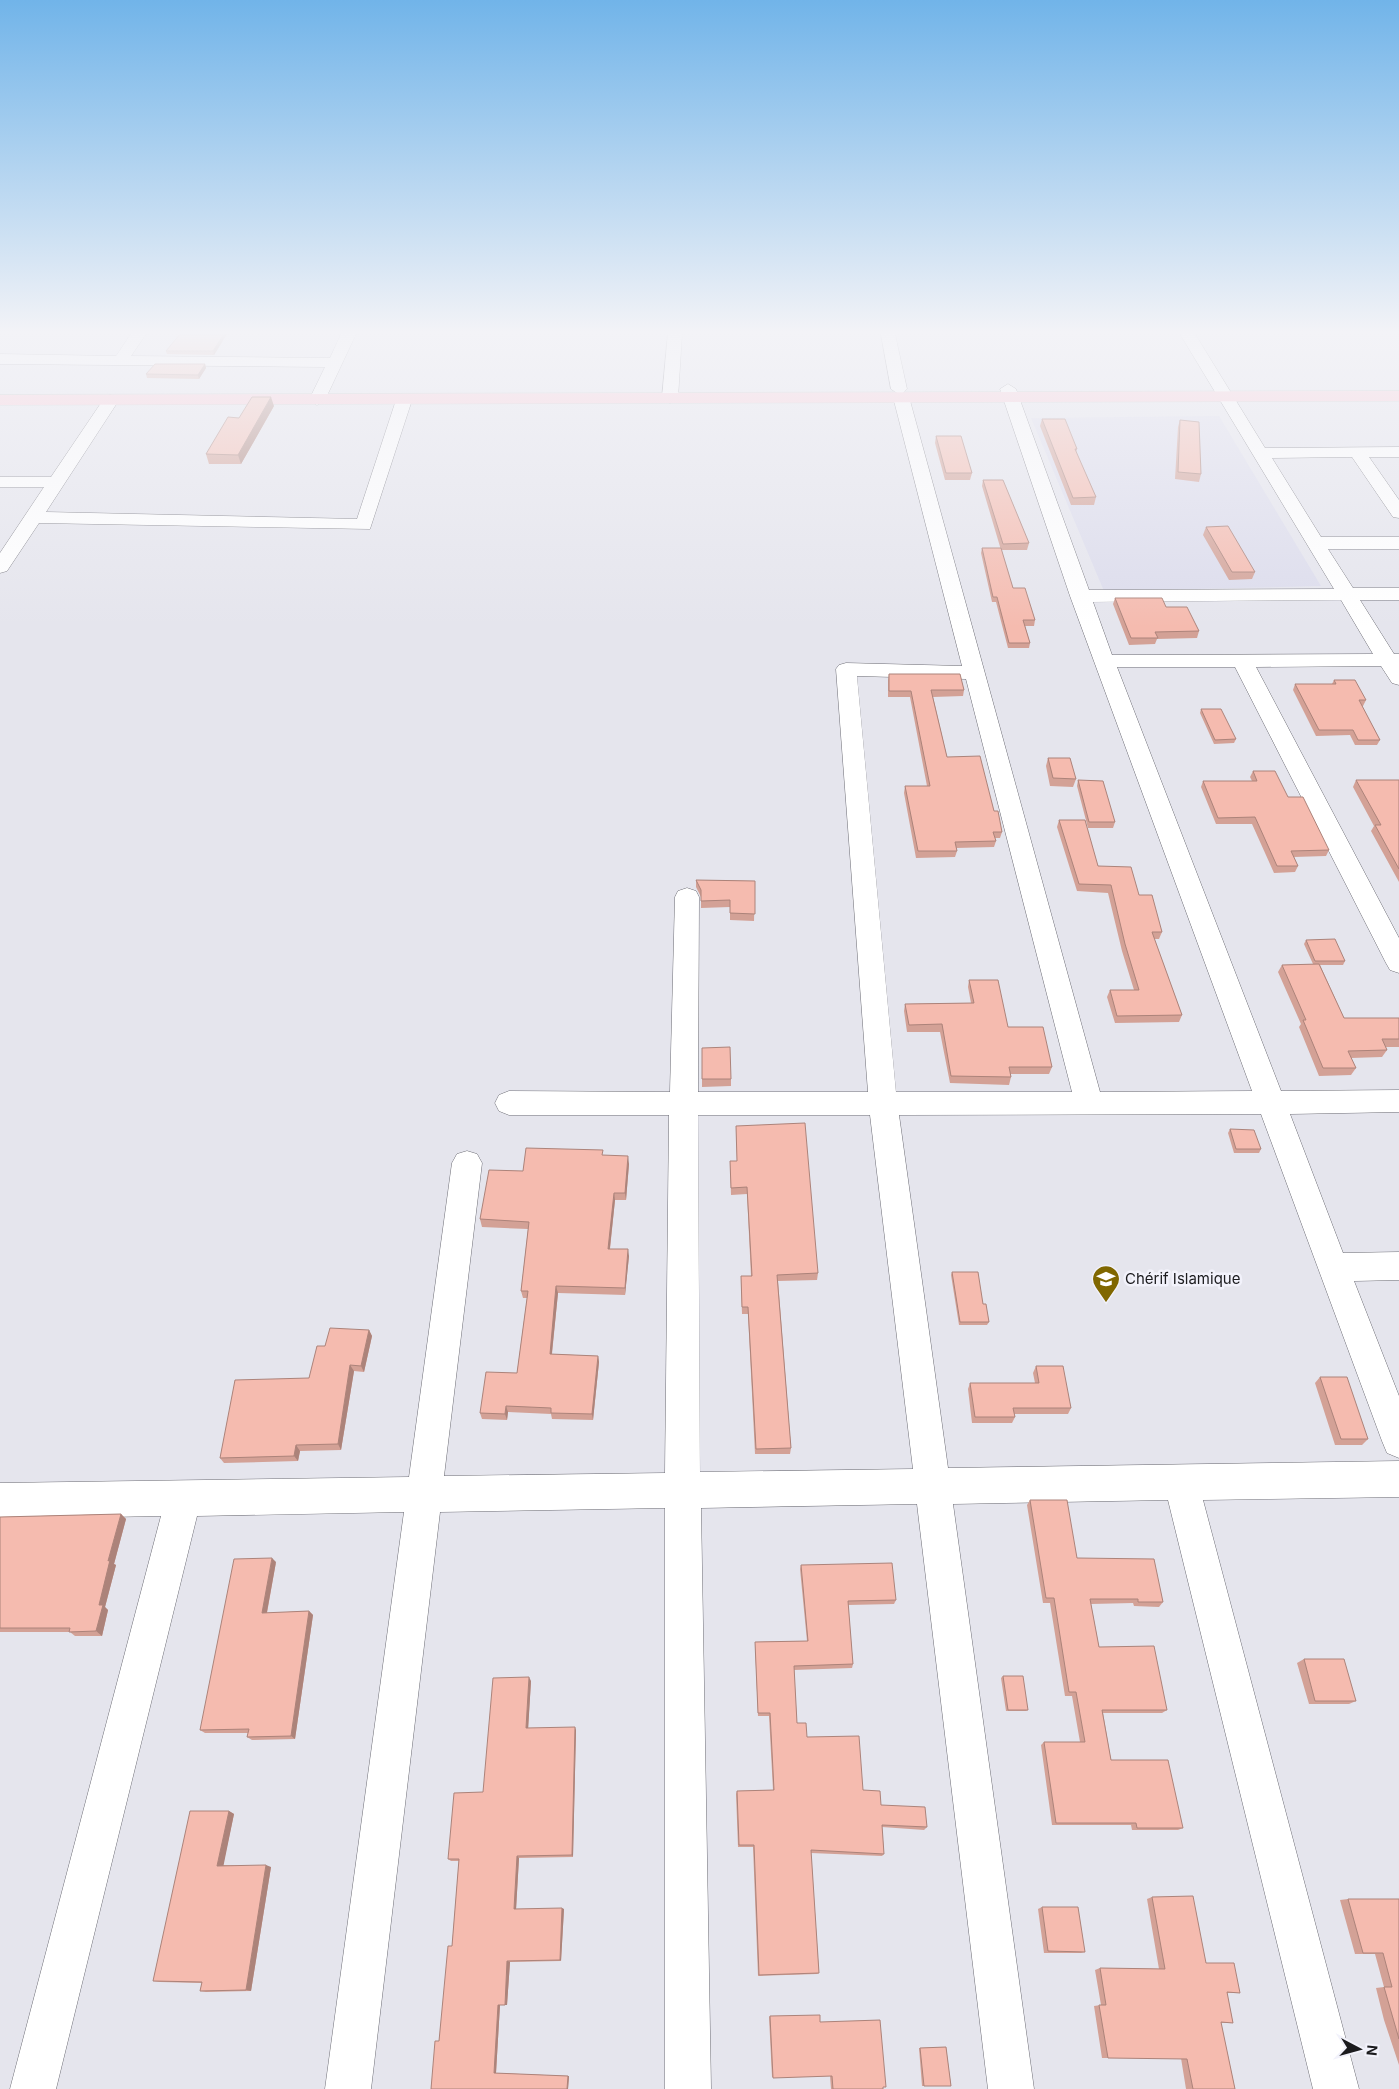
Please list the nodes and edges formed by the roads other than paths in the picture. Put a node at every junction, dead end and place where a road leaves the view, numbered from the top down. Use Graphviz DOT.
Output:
graph roads {
  1 [pos="90,431"];
  2 [pos="394,431"];
  3 [pos="910,431"];
  4 [pos="1023,431"];
  5 [pos="1248,431"];
  6 [pos="1357,452"];
  7 [pos="1399,452"];
  8 [pos="1261,453"];
  9 [pos="0,482"];
  10 [pos="56,482"];
  11 [pos="1393,497"];
  12 [pos="1399,513"];
  13 [pos="33,517"];
  14 [pos="1316,543"];
  15 [pos="1399,543"];
  16 [pos="0,567"];
  17 [pos="1399,594"];
  18 [pos="1348,595"];
  19 [pos="1080,596"];
  20 [pos="1242,660"];
  21 [pos="1393,660"];
  22 [pos="1104,661"];
  23 [pos="974,673"];
  24 [pos="1399,679"];
  25 [pos="687,897"];
  26 [pos="1399,963"];
  27 [pos="1399,1101"];
  28 [pos="1269,1102"];
  29 [pos="509,1103"];
  30 [pos="883,1104"];
  31 [pos="1089,1104"];
  32 [pos="682,1105"];
  33 [pos="467,1163"];
  34 [pos="1399,1266"];
  35 [pos="1332,1267"];
  36 [pos="1399,1441"];
  37 [pos="1399,1479"];
  38 [pos="1181,1483"];
  39 [pos="933,1487"];
  40 [pos="682,1491"];
  41 [pos="425,1495"];
  42 [pos="183,1498"];
  43 [pos="0,1501"];
  44 [pos="32,2089"];
  45 [pos="348,2089"];
  46 [pos="688,2089"];
  47 [pos="1011,2089"];
  48 [pos="1336,2089"];
  1 -- 10 [label="street"];
  2 -- 13 [label="street"];
  3 -- 23 [label="street"];
  4 -- 19 [label="street"];
  5 -- 8 [label="street"];
  6 -- 7 [label="street"];
  6 -- 8 [label="street"];
  6 -- 11 [label="street"];
  8 -- 14 [label="street"];
  9 -- 10 [label="street"];
  10 -- 13 [label="street"];
  11 -- 12 [label="street"];
  13 -- 16 [label="street"];
  14 -- 15 [label="street"];
  14 -- 18 [label="street"];
  17 -- 18 [label="street"];
  18 -- 19 [label="street"];
  18 -- 21 [label="street"];
  19 -- 22 [label="street"];
  20 -- 21 [label="street"];
  20 -- 22 [label="street"];
  20 -- 26 [label="street"];
  21 -- 24 [label="street"];
  22 -- 28 [label="street"];
  23 -- 30 [label="street"];
  23 -- 31 [label="street"];
  25 -- 32 [label="street"];
  27 -- 28 [label="street"];
  28 -- 31 [label="street"];
  28 -- 35 [label="street"];
  29 -- 32 [label="street"];
  30 -- 31 [label="street"];
  30 -- 32 [label="street"];
  30 -- 39 [label="street"];
  32 -- 40 [label="street"];
  33 -- 41 [label="street"];
  34 -- 35 [label="street"];
  35 -- 36 [label="street"];
  37 -- 38 [label="street"];
  38 -- 39 [label="street"];
  38 -- 48 [label="street"];
  39 -- 40 [label="street"];
  39 -- 47 [label="street"];
  40 -- 41 [label="street"];
  40 -- 46 [label="street"];
  41 -- 42 [label="street"];
  41 -- 45 [label="street"];
  42 -- 43 [label="street"];
  42 -- 44 [label="street"];
}
